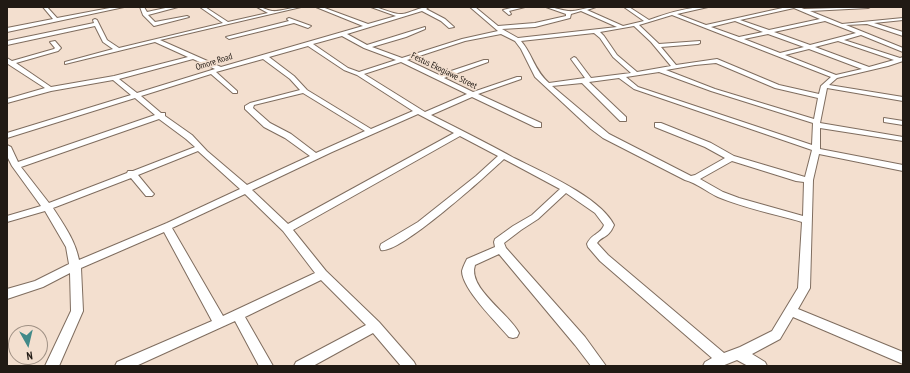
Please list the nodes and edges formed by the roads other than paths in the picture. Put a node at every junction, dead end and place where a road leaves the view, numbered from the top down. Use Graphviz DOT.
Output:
graph roads {
  1 [pos="45,7"];
  2 [pos="122,7"];
  3 [pos="142,7"];
  4 [pos="176,7"];
  5 [pos="202,7"];
  6 [pos="259,7"];
  7 [pos="299,7"];
  8 [pos="318,7"];
  9 [pos="373,7"];
  10 [pos="472,7"];
  11 [pos="523,7"];
  12 [pos="548,7"];
  13 [pos="594,7"];
  14 [pos="626,7"];
  15 [pos="706,7"];
  16 [pos="794,7"];
  17 [pos="868,7"];
  18 [pos="424,8"];
  19 [pos="102,9"];
  20 [pos="582,10"];
  21 [pos="802,10"];
  22 [pos="92,13"];
  23 [pos="272,13"];
  24 [pos="569,13"];
  25 [pos="673,13"];
  26 [pos="144,14"];
  27 [pos="509,14"];
  28 [pos="401,16"];
  29 [pos="187,17"];
  30 [pos="733,19"];
  31 [pos="825,19"];
  32 [pos="902,19"];
  33 [pos="56,20"];
  34 [pos="294,21"];
  35 [pos="648,22"];
  36 [pos="866,22"];
  37 [pos="226,23"];
  38 [pos="96,24"];
  39 [pos="840,24"];
  40 [pos="636,25"];
  41 [pos="213,26"];
  42 [pos="308,26"];
  43 [pos="368,26"];
  44 [pos="706,26"];
  45 [pos="451,27"];
  46 [pos="622,27"];
  47 [pos="424,28"];
  48 [pos="7,30"];
  49 [pos="218,30"];
  50 [pos="500,30"];
  51 [pos="595,31"];
  52 [pos="769,32"];
  53 [pos="224,33"];
  54 [pos="863,33"];
  55 [pos="342,34"];
  56 [pos="903,34"];
  57 [pos="229,37"];
  58 [pos="739,39"];
  59 [pos="155,40"];
  60 [pos="517,40"];
  61 [pos="837,40"];
  62 [pos="236,41"];
  63 [pos="53,42"];
  64 [pos="698,42"];
  65 [pos="7,43"];
  66 [pos="309,44"];
  67 [pos="657,46"];
  68 [pos="364,47"];
  69 [pos="810,47"];
  70 [pos="118,50"];
  71 [pos="903,50"];
  72 [pos="780,55"];
  73 [pos="263,56"];
  74 [pos="194,57"];
  75 [pos="574,59"];
  76 [pos="902,59"];
  77 [pos="402,60"];
  78 [pos="9,61"];
  79 [pos="486,61"];
  80 [pos="67,63"];
  81 [pos="675,67"];
  82 [pos="221,69"];
  83 [pos="870,69"];
  84 [pos="661,70"];
  85 [pos="212,72"];
  86 [pos="359,74"];
  87 [pos="636,74"];
  88 [pos="621,76"];
  89 [pos="835,76"];
  90 [pos="114,78"];
  91 [pos="437,78"];
  92 [pos="519,78"];
  93 [pos="586,80"];
  94 [pos="547,85"];
  95 [pos="824,86"];
  96 [pos="50,89"];
  97 [pos="304,91"];
  98 [pos="235,92"];
  99 [pos="472,94"];
  100 [pos="138,96"];
  101 [pos="821,97"];
  102 [pos="903,99"];
  103 [pos="7,101"];
  104 [pos="422,112"];
  105 [pos="162,115"];
  106 [pos="623,119"];
  107 [pos="887,120"];
  108 [pos="903,123"];
  109 [pos="817,124"];
  110 [pos="538,125"];
  111 [pos="658,125"];
  112 [pos="371,132"];
  113 [pos="460,132"];
  114 [pos="7,136"];
  115 [pos="903,139"];
  116 [pos="7,147"];
  117 [pos="200,148"];
  118 [pos="816,150"];
  119 [pos="503,155"];
  120 [pos="316,156"];
  121 [pos="731,158"];
  122 [pos="12,165"];
  123 [pos="903,168"];
  124 [pos="130,173"];
  125 [pos="693,179"];
  126 [pos="809,180"];
  127 [pos="566,188"];
  128 [pos="247,190"];
  129 [pos="149,194"];
  130 [pos="47,207"];
  131 [pos="7,219"];
  132 [pos="807,220"];
  133 [pos="166,226"];
  134 [pos="287,229"];
  135 [pos="385,247"];
  136 [pos="501,249"];
  137 [pos="75,266"];
  138 [pos="322,274"];
  139 [pos="7,294"];
  140 [pos="790,311"];
  141 [pos="237,314"];
  142 [pos="220,323"];
  143 [pos="375,326"];
  144 [pos="513,333"];
  145 [pos="739,354"];
  146 [pos="903,358"];
  147 [pos="722,359"];
  148 [pos="52,366"];
  149 [pos="122,366"];
  150 [pos="266,366"];
  151 [pos="301,366"];
  152 [pos="410,366"];
  153 [pos="598,366"];
  154 [pos="710,366"];
  155 [pos="760,366"];
  1 -- 33 [label="street"];
  2 -- 19 [label="street"];
  3 -- 26 [label="street"];
  4 -- 26 [label="street"];
  5 -- 37 [label="street"];
  6 -- 23 [label="street"];
  7 -- 23 [label="street"];
  8 -- 43 [label="street"];
  9 -- 28 [label="street"];
  10 -- 50 [label="street"];
  11 -- 27 [label="street"];
  12 -- 24 [label="street"];
  13 -- 20 [label="street"];
  14 -- 35 [label="street"];
  15 -- 25 [label="street"];
  16 -- 21 [label="street"];
  16 -- 30 [label="street"];
  17 -- 21 [label="street"];
  18 -- 28 [label="street, Omore Road"];
  18 -- 45 [label="street"];
  19 -- 22 [label="street"];
  20 -- 24 [label="street"];
  20 -- 46 [label="street"];
  21 -- 31 [label="street"];
  22 -- 33 [label="street"];
  22 -- 38 [label="street"];
  23 -- 34 [label="street"];
  23 -- 37 [label="street"];
  24 -- 50 [label="street"];
  25 -- 35 [label="street"];
  25 -- 44 [label="street"];
  26 -- 29 [label="street"];
  28 -- 43 [label="street, Omore Road"];
  30 -- 44 [label="street"];
  30 -- 52 [label="street"];
  31 -- 39 [label="street"];
  31 -- 52 [label="street"];
  32 -- 36 [label="street"];
  33 -- 48 [label="street"];
  34 -- 42 [label="street"];
  34 -- 57 [label="street"];
  35 -- 40 [label="street"];
  36 -- 39 [label="street"];
  36 -- 56 [label="street"];
  37 -- 41 [label="street"];
  38 -- 65 [label="street"];
  38 -- 70 [label="street"];
  39 -- 54 [label="street"];
  40 -- 46 [label="street"];
  40 -- 67 [label="street"];
  41 -- 49 [label="street"];
  41 -- 59 [label="street"];
  43 -- 55 [label="street, Omore Road"];
  44 -- 58 [label="street"];
  46 -- 51 [label="street"];
  47 -- 68 [label="street"];
  50 -- 60 [label="street"];
  50 -- 77 [label="street"];
  51 -- 60 [label="street"];
  51 -- 87 [label="street"];
  52 -- 58 [label="street"];
  52 -- 69 [label="street"];
  53 -- 57 [label="street"];
  54 -- 61 [label="street"];
  54 -- 71 [label="street"];
  55 -- 66 [label="street, Omore Road"];
  55 -- 68 [label="street, Festus Ekogiawe Street"];
  57 -- 62 [label="street"];
  58 -- 72 [label="street"];
  59 -- 70 [label="street"];
  59 -- 74 [label="street"];
  60 -- 94 [label="street"];
  61 -- 69 [label="street"];
  61 -- 76 [label="street"];
  63 -- 78 [label="street"];
  64 -- 67 [label="street"];
  66 -- 73 [label="street, Omore Road"];
  66 -- 86 [label="street"];
  67 -- 81 [label="street"];
  68 -- 77 [label="street, Festus Ekogiawe Street"];
  69 -- 72 [label="street"];
  69 -- 83 [label="street"];
  70 -- 80 [label="street"];
  72 -- 89 [label="street"];
  73 -- 82 [label="street, Omore Road"];
  73 -- 97 [label="street"];
  74 -- 82 [label="street"];
  74 -- 90 [label="street"];
  75 -- 93 [label="street"];
  76 -- 83 [label="street"];
  77 -- 86 [label="street"];
  77 -- 91 [label="street, Festus Ekogiawe Street"];
  78 -- 96 [label="street"];
  79 -- 91 [label="street"];
  81 -- 84 [label="street"];
  81 -- 101 [label="street"];
  82 -- 85 [label="street, Omore Road"];
  83 -- 89 [label="street"];
  84 -- 87 [label="street"];
  84 -- 109 [label="street"];
  85 -- 98 [label="street"];
  85 -- 100 [label="street, Omore Road"];
  86 -- 104 [label="street"];
  87 -- 88 [label="street"];
  88 -- 93 [label="street"];
  88 -- 118 [label="street"];
  89 -- 95 [label="street"];
  90 -- 96 [label="street"];
  90 -- 100 [label="street"];
  91 -- 99 [label="street, Festus Ekogiawe Street"];
  92 -- 99 [label="street"];
  93 -- 94 [label="street"];
  93 -- 106 [label="street"];
  94 -- 125 [label="street"];
  95 -- 101 [label="street"];
  95 -- 102 [label="street"];
  96 -- 103 [label="street"];
  97 -- 112 [label="street"];
  97 -- 120 [label="street"];
  99 -- 104 [label="street"];
  99 -- 110 [label="street, Festus Ekogiawe Street"];
  100 -- 105 [label="street"];
  100 -- 114 [label="street, Omore Road"];
  101 -- 109 [label="street"];
  104 -- 112 [label="street"];
  104 -- 113 [label="street"];
  105 -- 117 [label="street"];
  105 -- 122 [label="street"];
  107 -- 108 [label="street"];
  109 -- 115 [label="street"];
  109 -- 118 [label="street"];
  111 -- 121 [label="street"];
  112 -- 120 [label="street"];
  113 -- 119 [label="street"];
  113 -- 134 [label="street"];
  116 -- 122 [label="street"];
  117 -- 124 [label="street"];
  117 -- 128 [label="street"];
  118 -- 123 [label="street"];
  118 -- 126 [label="street"];
  119 -- 127 [label="street"];
  119 -- 135 [label="street"];
  120 -- 128 [label="street"];
  121 -- 125 [label="street"];
  121 -- 126 [label="street"];
  122 -- 130 [label="street"];
  124 -- 129 [label="street"];
  124 -- 130 [label="street"];
  125 -- 132 [label="street"];
  126 -- 132 [label="street"];
  127 -- 136 [label="street"];
  127 -- 147 [label="street"];
  128 -- 133 [label="street"];
  128 -- 134 [label="street"];
  130 -- 131 [label="street"];
  130 -- 137 [label="street"];
  132 -- 140 [label="street"];
  133 -- 137 [label="street"];
  133 -- 142 [label="street"];
  134 -- 138 [label="street"];
  136 -- 144 [label="street"];
  136 -- 153 [label="street"];
  137 -- 139 [label="street"];
  137 -- 148 [label="street"];
  138 -- 141 [label="street"];
  138 -- 143 [label="street"];
  140 -- 145 [label="street"];
  140 -- 146 [label="street"];
  141 -- 142 [label="street"];
  141 -- 150 [label="street"];
  142 -- 149 [label="street"];
  143 -- 151 [label="street"];
  143 -- 152 [label="street"];
  145 -- 147 [label="street"];
  145 -- 155 [label="street"];
  147 -- 154 [label="street"];
}
